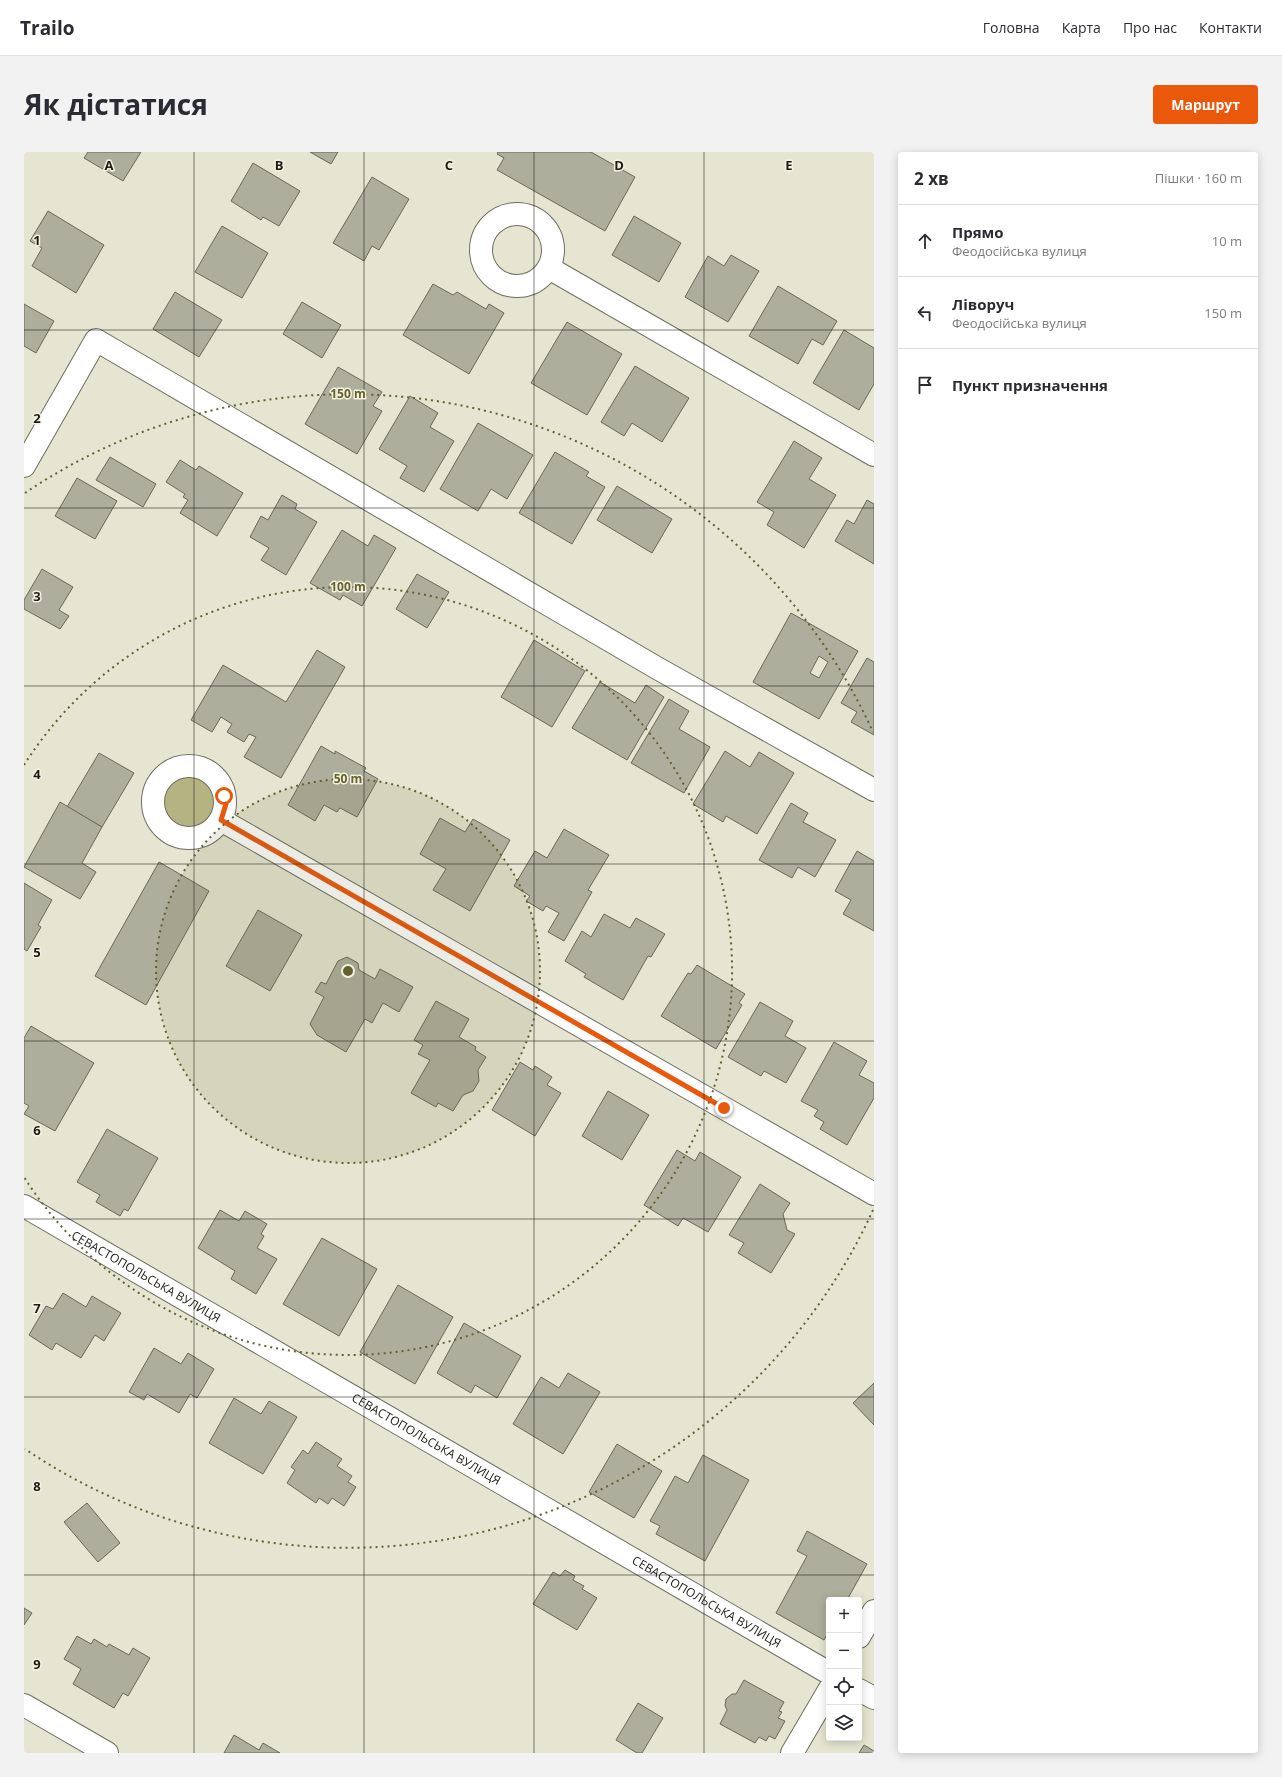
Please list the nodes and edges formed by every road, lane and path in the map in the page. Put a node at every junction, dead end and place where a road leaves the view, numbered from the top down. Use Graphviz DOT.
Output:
graph roads {
  1 [pos="549,268"];
  2 [pos="874,455"];
  3 [pos="24,466"];
  4 [pos="874,790"];
  5 [pos="221,820"];
  6 [pos="874,1194"];
  7 [pos="24,1206"];
  8 [pos="874,1611"];
  9 [pos="861,1633"];
  10 [pos="826,1671"];
  11 [pos="862,1692"];
  12 [pos="826,1695"];
  13 [pos="874,1698"];
  14 [pos="24,1705"];
  15 [pos="107,1753"];
  16 [pos="792,1753"];
  1 -- 2 [label="street"];
  3 -- 4 [label="street"];
  5 -- 6 [label="street"];
  7 -- 10 [label="street, СЕВАСТОПОЛЬСЬКА ВУЛИЦЯ"];
  8 -- 9 [label="street"];
  11 -- 13 [label="street"];
  12 -- 16 [label="street"];
  14 -- 15 [label="street"];
}
